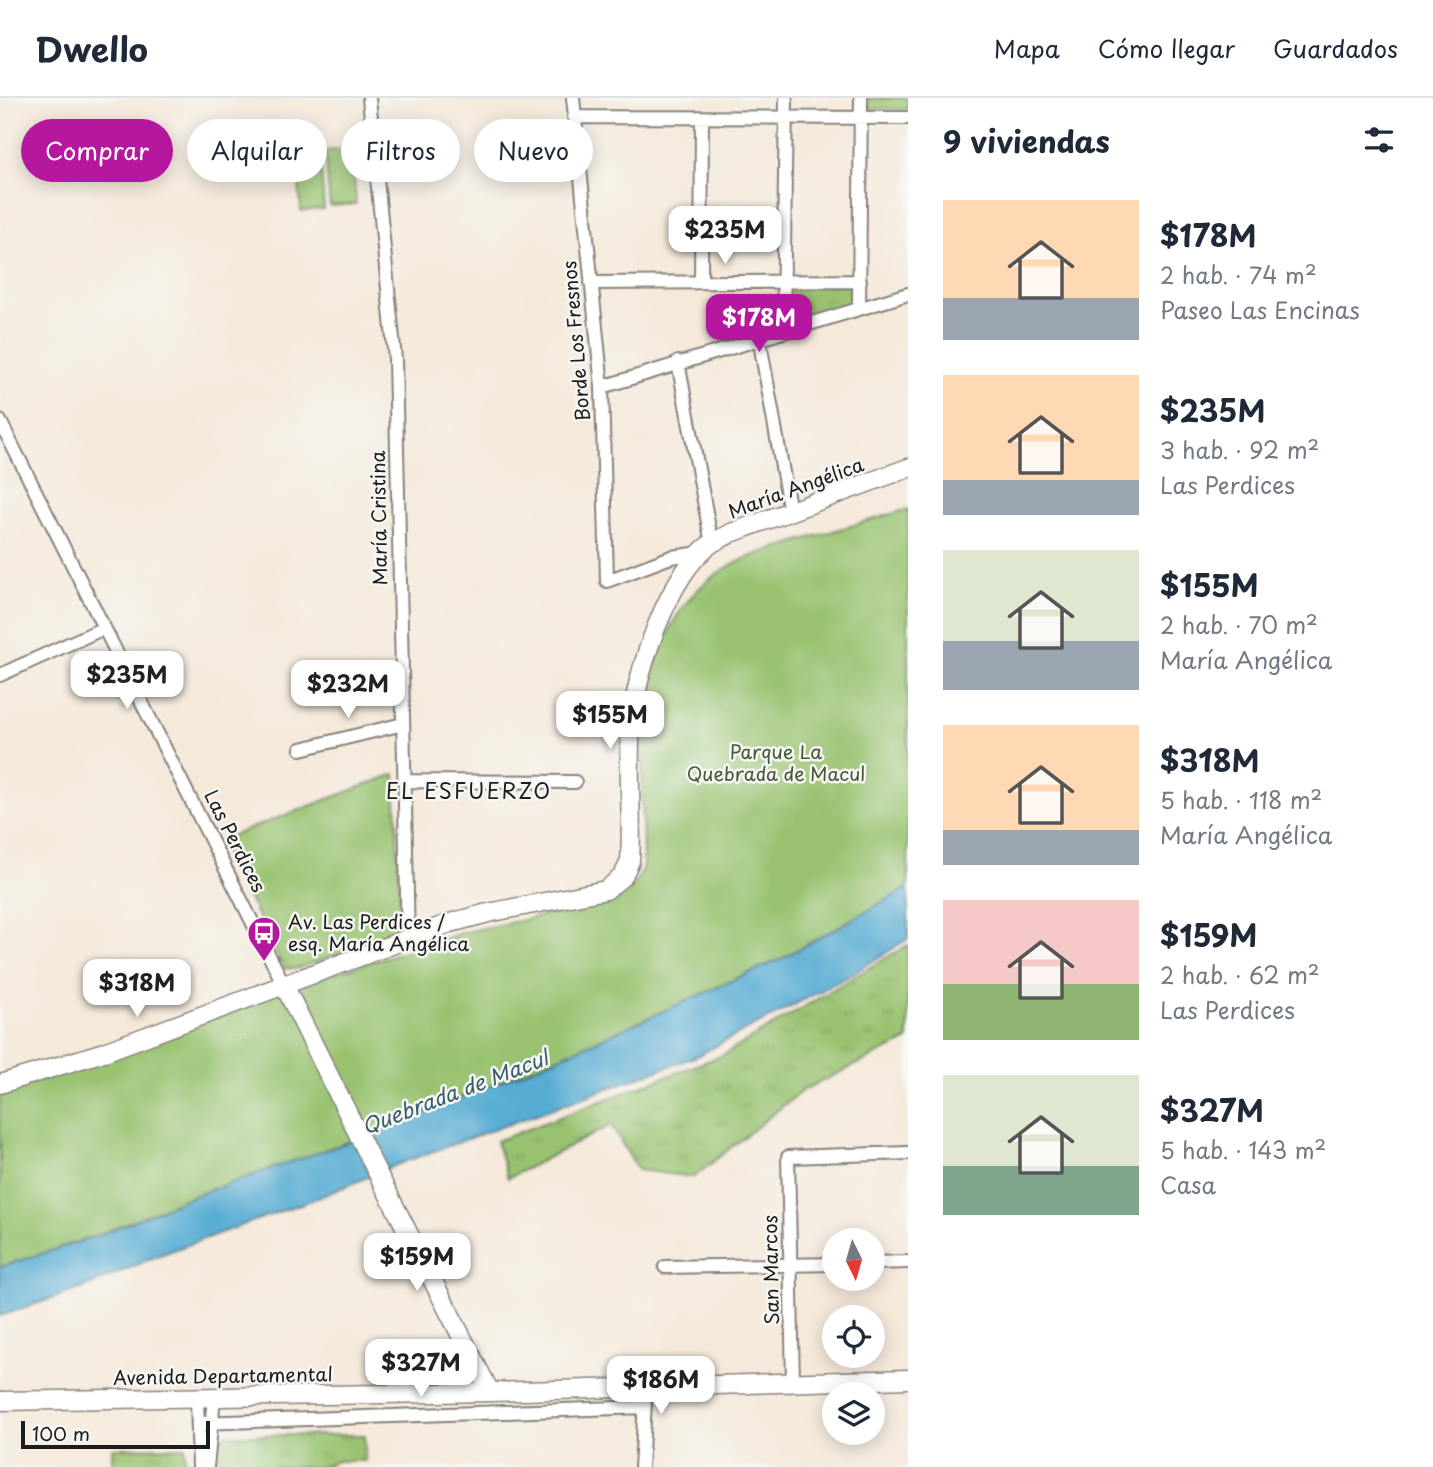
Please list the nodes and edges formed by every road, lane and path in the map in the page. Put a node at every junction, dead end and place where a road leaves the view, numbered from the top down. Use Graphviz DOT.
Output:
graph roads {
  1 [pos="369,98"];
  2 [pos="573,98"];
  3 [pos="786,98"];
  4 [pos="861,98"];
  5 [pos="575,117"];
  6 [pos="702,118"];
  7 [pos="785,118"];
  8 [pos="861,118"];
  9 [pos="908,118"];
  10 [pos="859,281"];
  11 [pos="701,282"];
  12 [pos="783,282"];
  13 [pos="591,283"];
  14 [pos="908,294"];
  15 [pos="859,308"];
  16 [pos="783,330"];
  17 [pos="759,337"];
  18 [pos="678,362"];
  19 [pos="602,387"];
  20 [pos="0,421"];
  21 [pos="908,468"];
  22 [pos="790,512"];
  23 [pos="707,548"];
  24 [pos="607,581"];
  25 [pos="104,628"];
  26 [pos="0,675"];
  27 [pos="403,724"];
  28 [pos="301,749"];
  29 [pos="405,781"];
  30 [pos="575,782"];
  31 [pos="408,939"];
  32 [pos="284,985"];
  33 [pos="0,1084"];
  34 [pos="908,1153"];
  35 [pos="908,1262"];
  36 [pos="886,1263"];
  37 [pos="822,1265"];
  38 [pos="790,1266"];
  39 [pos="665,1267"];
  40 [pos="908,1378"];
  41 [pos="793,1382"];
  42 [pos="646,1387"];
  43 [pos="491,1392"];
  44 [pos="205,1398"];
  45 [pos="0,1401"];
  46 [pos="645,1407"];
  47 [pos="198,1423"];
  48 [pos="212,1423"];
  49 [pos="198,1467"];
  50 [pos="207,1467"];
  51 [pos="641,1467"];
  1 -- 27 [label="street, María Cristina"];
  2 -- 5 [label="street, Borde Los Fresnos"];
  3 -- 7 [label="street"];
  4 -- 8 [label="street"];
  5 -- 6 [label="street"];
  5 -- 13 [label="street, Borde Los Fresnos"];
  6 -- 7 [label="street"];
  6 -- 11 [label="street"];
  7 -- 8 [label="street"];
  7 -- 12 [label="street"];
  8 -- 9 [label="street"];
  8 -- 10 [label="street"];
  10 -- 12 [label="street"];
  10 -- 15 [label="street"];
  11 -- 12 [label="street"];
  11 -- 13 [label="street"];
  12 -- 16 [label="street"];
  13 -- 19 [label="street, Borde Los Fresnos"];
  14 -- 15 [label="street"];
  15 -- 16 [label="street"];
  16 -- 17 [label="street"];
  17 -- 18 [label="street"];
  17 -- 22 [label="street"];
  18 -- 19 [label="street"];
  18 -- 23 [label="street"];
  19 -- 24 [label="street, Borde Los Fresnos"];
  20 -- 25 [label="street, Las Perdices"];
  21 -- 22 [label="street, María Angélica"];
  22 -- 23 [label="street, María Angélica"];
  23 -- 24 [label="street, María Angélica"];
  23 -- 31 [label="street, María Angélica"];
  25 -- 26 [label="street"];
  25 -- 32 [label="street, Las Perdices"];
  27 -- 28 [label="street"];
  27 -- 29 [label="street, María Cristina"];
  29 -- 30 [label="street"];
  29 -- 31 [label="street, María Cristina"];
  31 -- 32 [label="street, María Angélica"];
  32 -- 33 [label="street, María Angélica"];
  32 -- 43 [label="street, Las Perdices"];
  34 -- 38 [label="street, San Marcos"];
  35 -- 36 [label="street"];
  37 -- 38 [label="street"];
  38 -- 39 [label="street"];
  38 -- 41 [label="street, San Marcos"];
  40 -- 41 [label="street, Avenida Departamental"];
  41 -- 42 [label="street, Avenida Departamental"];
  42 -- 43 [label="street, Avenida Departamental"];
  42 -- 46 [label="street"];
  43 -- 44 [label="street, Avenida Departamental"];
  44 -- 45 [label="street, Avenida Departamental"];
  44 -- 47 [label="street"];
  44 -- 48 [label="street"];
  46 -- 48 [label="street"];
  46 -- 51 [label="street"];
  47 -- 48 [label="street"];
  47 -- 49 [label="street"];
  48 -- 50 [label="street"];
}
